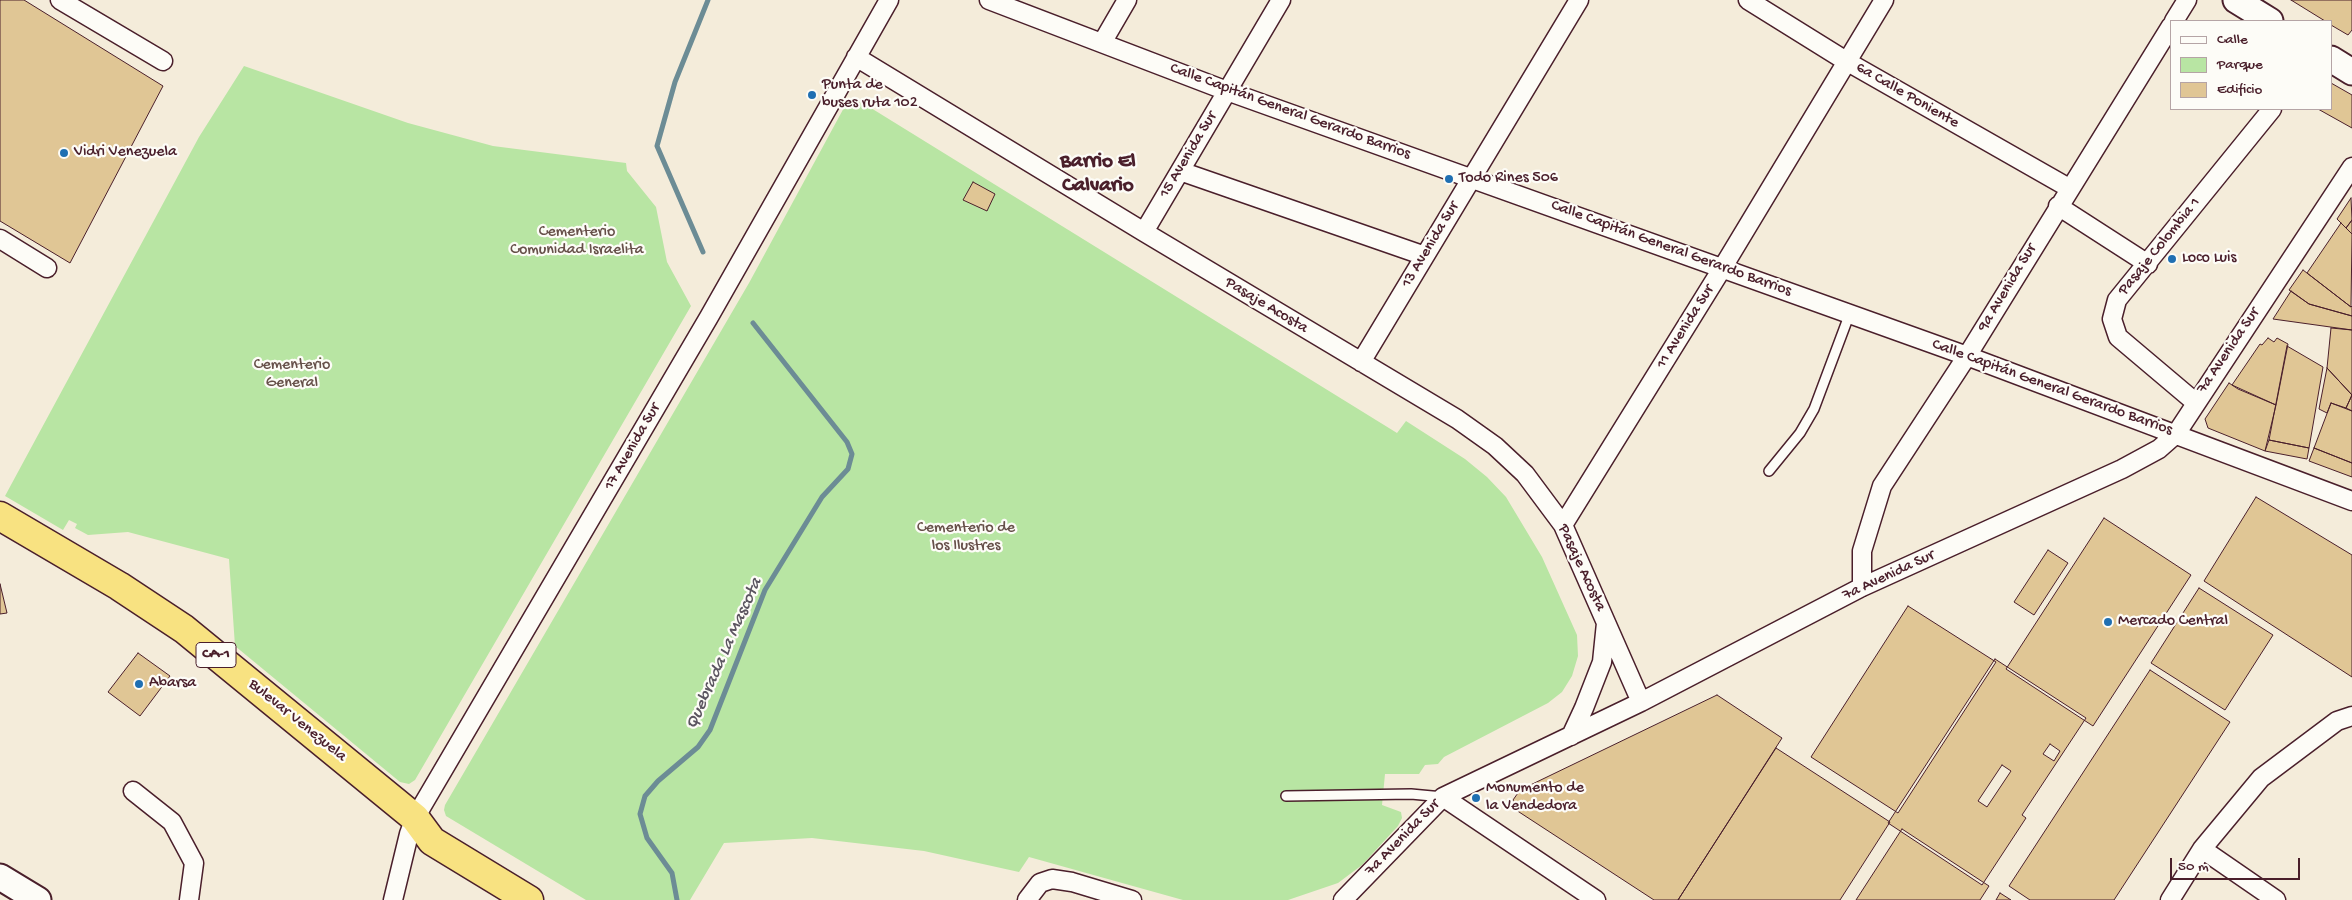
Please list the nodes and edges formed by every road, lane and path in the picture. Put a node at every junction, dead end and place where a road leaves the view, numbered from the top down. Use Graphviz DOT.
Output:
graph roads {
  1 [pos="60,0"];
  2 [pos="889,0"];
  3 [pos="989,0"];
  4 [pos="1127,0"];
  5 [pos="1281,0"];
  6 [pos="1579,0"];
  7 [pos="1748,0"];
  8 [pos="1884,0"];
  9 [pos="2187,0"];
  10 [pos="2236,0"];
  11 [pos="2175,20"];
  12 [pos="2268,20"];
  13 [pos="2170,28"];
  14 [pos="1102,43"];
  15 [pos="856,57"];
  16 [pos="2332,60"];
  17 [pos="163,61"];
  18 [pos="1846,61"];
  19 [pos="2352,72"];
  20 [pos="1227,91"];
  21 [pos="2271,110"];
  22 [pos="2352,167"];
  23 [pos="1180,171"];
  24 [pos="1472,178"];
  25 [pos="2069,188"];
  26 [pos="2058,206"];
  27 [pos="1144,232"];
  28 [pos="0,239"];
  29 [pos="1425,256"];
  30 [pos="2148,264"];
  31 [pos="1723,267"];
  32 [pos="47,268"];
  33 [pos="1850,313"];
  34 [pos="1967,356"];
  35 [pos="1361,362"];
  36 [pos="2195,402"];
  37 [pos="2176,434"];
  38 [pos="1769,471"];
  39 [pos="2352,501"];
  40 [pos="0,516"];
  41 [pos="1563,525"];
  42 [pos="0,536"];
  43 [pos="1862,587"];
  44 [pos="1606,622"];
  45 [pos="1641,702"];
  46 [pos="2352,716"];
  47 [pos="1571,736"];
  48 [pos="133,791"];
  49 [pos="1286,796"];
  50 [pos="1443,797"];
  51 [pos="419,831"];
  52 [pos="2202,849"];
  53 [pos="0,877"];
  54 [pos="33,899"];
  55 [pos="189,900"];
  56 [pos="393,900"];
  57 [pos="529,900"];
  58 [pos="1027,900"];
  59 [pos="1132,900"];
  60 [pos="1343,900"];
  61 [pos="1596,900"];
  62 [pos="2170,900"];
  63 [pos="2276,900"];
  1 -- 17 [label="street"];
  2 -- 15 [label="street, 17 Avenida Sur"];
  3 -- 14 [label="street, Calle Capitán General Gerardo Barrios"];
  4 -- 14 [label="street"];
  5 -- 20 [label="street, 15 Avenida Sur"];
  6 -- 24 [label="street, 13 Avenida Sur"];
  7 -- 18 [label="street, 6a Calle Poniente"];
  8 -- 18 [label="street, 11 Avenida Sur"];
  9 -- 11 [label="street"];
  10 -- 12 [label="street"];
  13 -- 25 [label="street, 9a Avenida Sur"];
  14 -- 20 [label="street, Calle Capitán General Gerardo Barrios"];
  15 -- 27 [label="street, Pasaje Acosta"];
  15 -- 51 [label="street, 17 Avenida Sur"];
  16 -- 19 [label="street"];
  18 -- 25 [label="street, 6a Calle Poniente"];
  18 -- 31 [label="street, 11 Avenida Sur"];
  20 -- 23 [label="street, 15 Avenida Sur"];
  20 -- 24 [label="street, Calle Capitán General Gerardo Barrios"];
  21 -- 30 [label="street, Pasaje Colombia 1"];
  22 -- 36 [label="street, 7a Avenida Sur"];
  23 -- 27 [label="street, 15 Avenida Sur"];
  23 -- 29 [label="street"];
  24 -- 29 [label="street, 13 Avenida Sur"];
  24 -- 31 [label="street, Calle Capitán General Gerardo Barrios"];
  25 -- 26 [label="street, 9a Avenida Sur"];
  26 -- 30 [label="street"];
  26 -- 34 [label="street, 9a Avenida Sur"];
  27 -- 35 [label="street, Pasaje Acosta"];
  28 -- 32 [label="street"];
  29 -- 35 [label="street, 13 Avenida Sur"];
  30 -- 36 [label="street, Pasaje Colombia 1"];
  31 -- 33 [label="street, Calle Capitán General Gerardo Barrios"];
  31 -- 41 [label="street, 11 Avenida Sur"];
  33 -- 34 [label="street, Calle Capitán General Gerardo Barrios"];
  33 -- 38 [label="lane"];
  34 -- 37 [label="street, Calle Capitán General Gerardo Barrios"];
  34 -- 43 [label="street, 9a Avenida Sur"];
  35 -- 41 [label="street, Pasaje Acosta"];
  36 -- 37 [label="street, 7a Avenida Sur"];
  37 -- 39 [label="street, Calle Capitán General Gerardo Barrios"];
  37 -- 43 [label="street, 7a Avenida Sur"];
  40 -- 51 [label="highway, Bulevar Venezuela / CA-1"];
  41 -- 44 [label="street, Pasaje Acosta"];
  42 -- 51 [label="highway, Bulevar Venezuela / CA-1"];
  43 -- 45 [label="street, 7a Avenida Sur"];
  44 -- 45 [label="street, Pasaje Acosta"];
  44 -- 47 [label="street, Pasaje Acosta"];
  45 -- 47 [label="street, 7a Avenida Sur"];
  46 -- 52 [label="street"];
  47 -- 50 [label="street, 7a Avenida Sur"];
  48 -- 55 [label="street"];
  49 -- 50 [label="lane"];
  50 -- 60 [label="street, 7a Avenida Sur"];
  50 -- 61 [label="street"];
  51 -- 56 [label="street, 17 Avenida Sur"];
  51 -- 57 [label="highway, Bulevar Venezuela / CA-1"];
  52 -- 62 [label="street"];
  52 -- 63 [label="street"];
  53 -- 54 [label="street"];
  58 -- 59 [label="street"];
}
